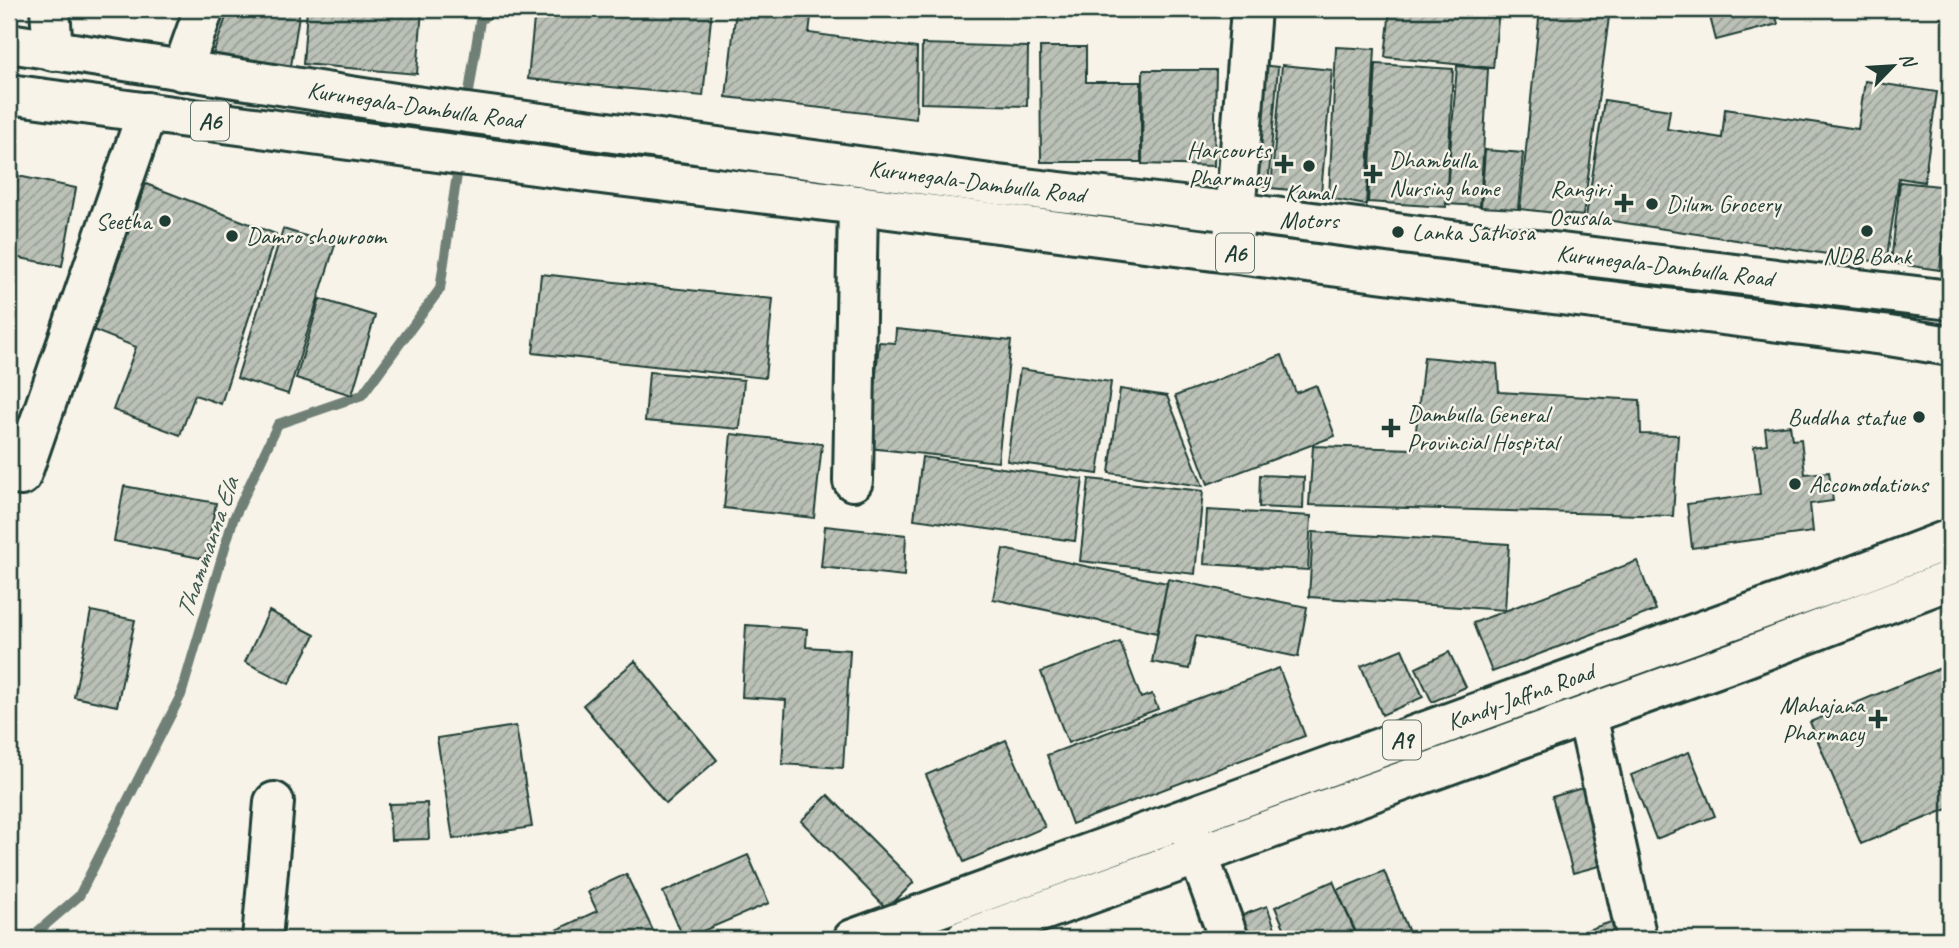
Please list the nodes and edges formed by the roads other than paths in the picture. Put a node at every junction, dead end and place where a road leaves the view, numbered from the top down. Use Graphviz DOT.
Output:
graph roads {
  1 [pos="50,9"];
  2 [pos="204,9"];
  3 [pos="1251,9"];
  4 [pos="9,44"];
  5 [pos="53,51"];
  6 [pos="182,71"];
  7 [pos="9,93"];
  8 [pos="147,112"];
  9 [pos="858,205"];
  10 [pos="1235,212"];
  11 [pos="1419,236"];
  12 [pos="1232,253"];
  13 [pos="1416,277"];
  14 [pos="1950,300"];
  15 [pos="1950,346"];
  16 [pos="21,476"];
  17 [pos="853,481"];
  18 [pos="1950,539"];
  19 [pos="1950,580"];
  20 [pos="1587,715"];
  21 [pos="274,802"];
  22 [pos="1185,818"];
  23 [pos="1199,854"];
  24 [pos="1076,857"];
  25 [pos="1091,894"];
  26 [pos="262,939"];
  27 [pos="853,939"];
  28 [pos="965,939"];
  29 [pos="1228,939"];
  30 [pos="1637,939"];
  1 -- 5 [label="main road"];
  2 -- 6 [label="main road"];
  3 -- 10 [label="main road"];
  4 -- 5 [label="main road, Kurunegala-Dambulla Road / A6"];
  5 -- 6 [label="main road, Kurunegala-Dambulla Road / A6"];
  6 -- 10 [label="main road, Kurunegala-Dambulla Road / A6"];
  7 -- 8 [label="main road, Kurunegala-Dambulla Road / A6"];
  8 -- 9 [label="main road, Kurunegala-Dambulla Road / A6"];
  8 -- 16 [label="main road"];
  9 -- 12 [label="main road, Kurunegala-Dambulla Road / A6"];
  9 -- 17 [label="main road"];
  10 -- 11 [label="main road, Kurunegala-Dambulla Road / A6"];
  10 -- 12 [label="main road"];
  11 -- 13 [label="main road"];
  11 -- 14 [label="main road, Kurunegala-Dambulla Road / A6"];
  12 -- 13 [label="main road, Kurunegala-Dambulla Road / A6"];
  13 -- 15 [label="main road, Kurunegala-Dambulla Road / A6"];
  18 -- 22 [label="main road, Kandy-Jaffna Road / A9"];
  19 -- 20 [label="main road, Kandy-Jaffna Road / A9"];
  20 -- 23 [label="main road, Kandy-Jaffna Road / A9"];
  20 -- 30 [label="main road"];
  21 -- 26 [label="main road"];
  22 -- 23 [label="main road"];
  22 -- 24 [label="main road, Kandy-Jaffna Road / A9"];
  23 -- 25 [label="main road, Kandy-Jaffna Road / A9"];
  23 -- 29 [label="main road"];
  24 -- 25 [label="main road"];
  24 -- 27 [label="main road, Kandy-Jaffna Road / A9"];
  25 -- 28 [label="main road, Kandy-Jaffna Road / A9"];
}
